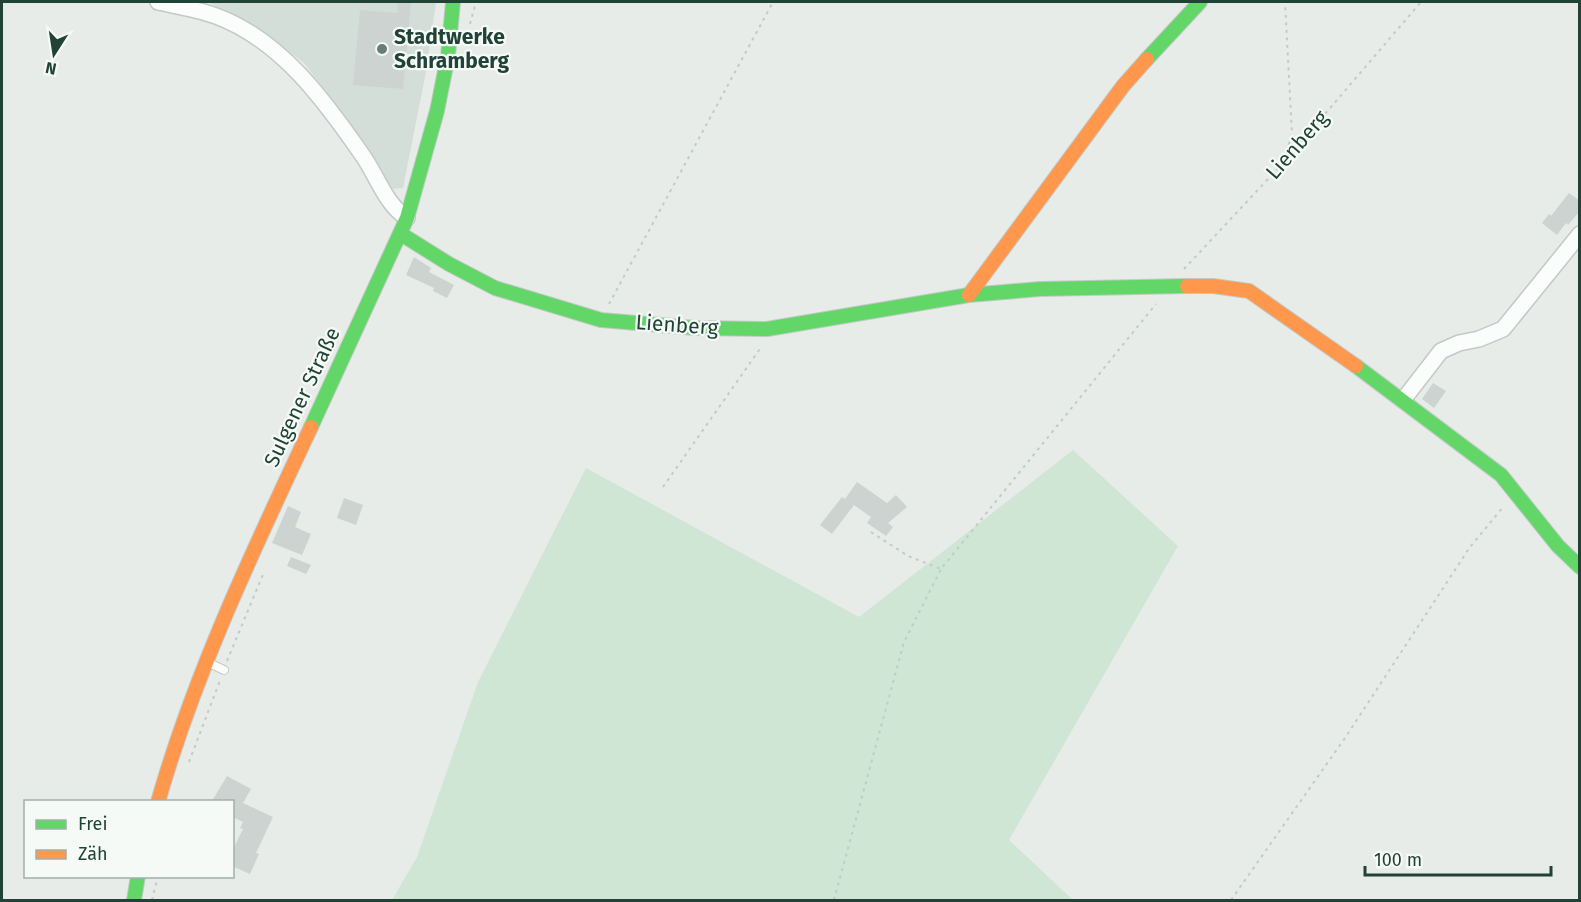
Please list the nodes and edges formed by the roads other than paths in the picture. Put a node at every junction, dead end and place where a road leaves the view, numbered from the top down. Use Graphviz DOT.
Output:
graph roads {
  1 [pos="158,2"];
  2 [pos="453,2"];
  3 [pos="1200,2"];
  4 [pos="407,219"];
  5 [pos="401,234"];
  6 [pos="1580,234"];
  7 [pos="969,296"];
  8 [pos="1403,400"];
  9 [pos="1580,567"];
  10 [pos="207,663"];
  11 [pos="224,670"];
  12 [pos="158,800"];
  13 [pos="138,878"];
  14 [pos="134,900"];
  1 -- 4 [label="street"];
  2 -- 4 [label="street, Sulgener Straße"];
  3 -- 7 [label="street"];
  4 -- 5 [label="street, Sulgener Straße"];
  5 -- 7 [label="street, Lienberg"];
  5 -- 10 [label="street, Sulgener Straße"];
  6 -- 8 [label="street"];
  7 -- 8 [label="street, Lienberg"];
  8 -- 9 [label="street, Lienberg"];
  10 -- 11 [label="lane"];
  10 -- 12 [label="street, Sulgener Straße"];
  13 -- 14 [label="street"];
}
